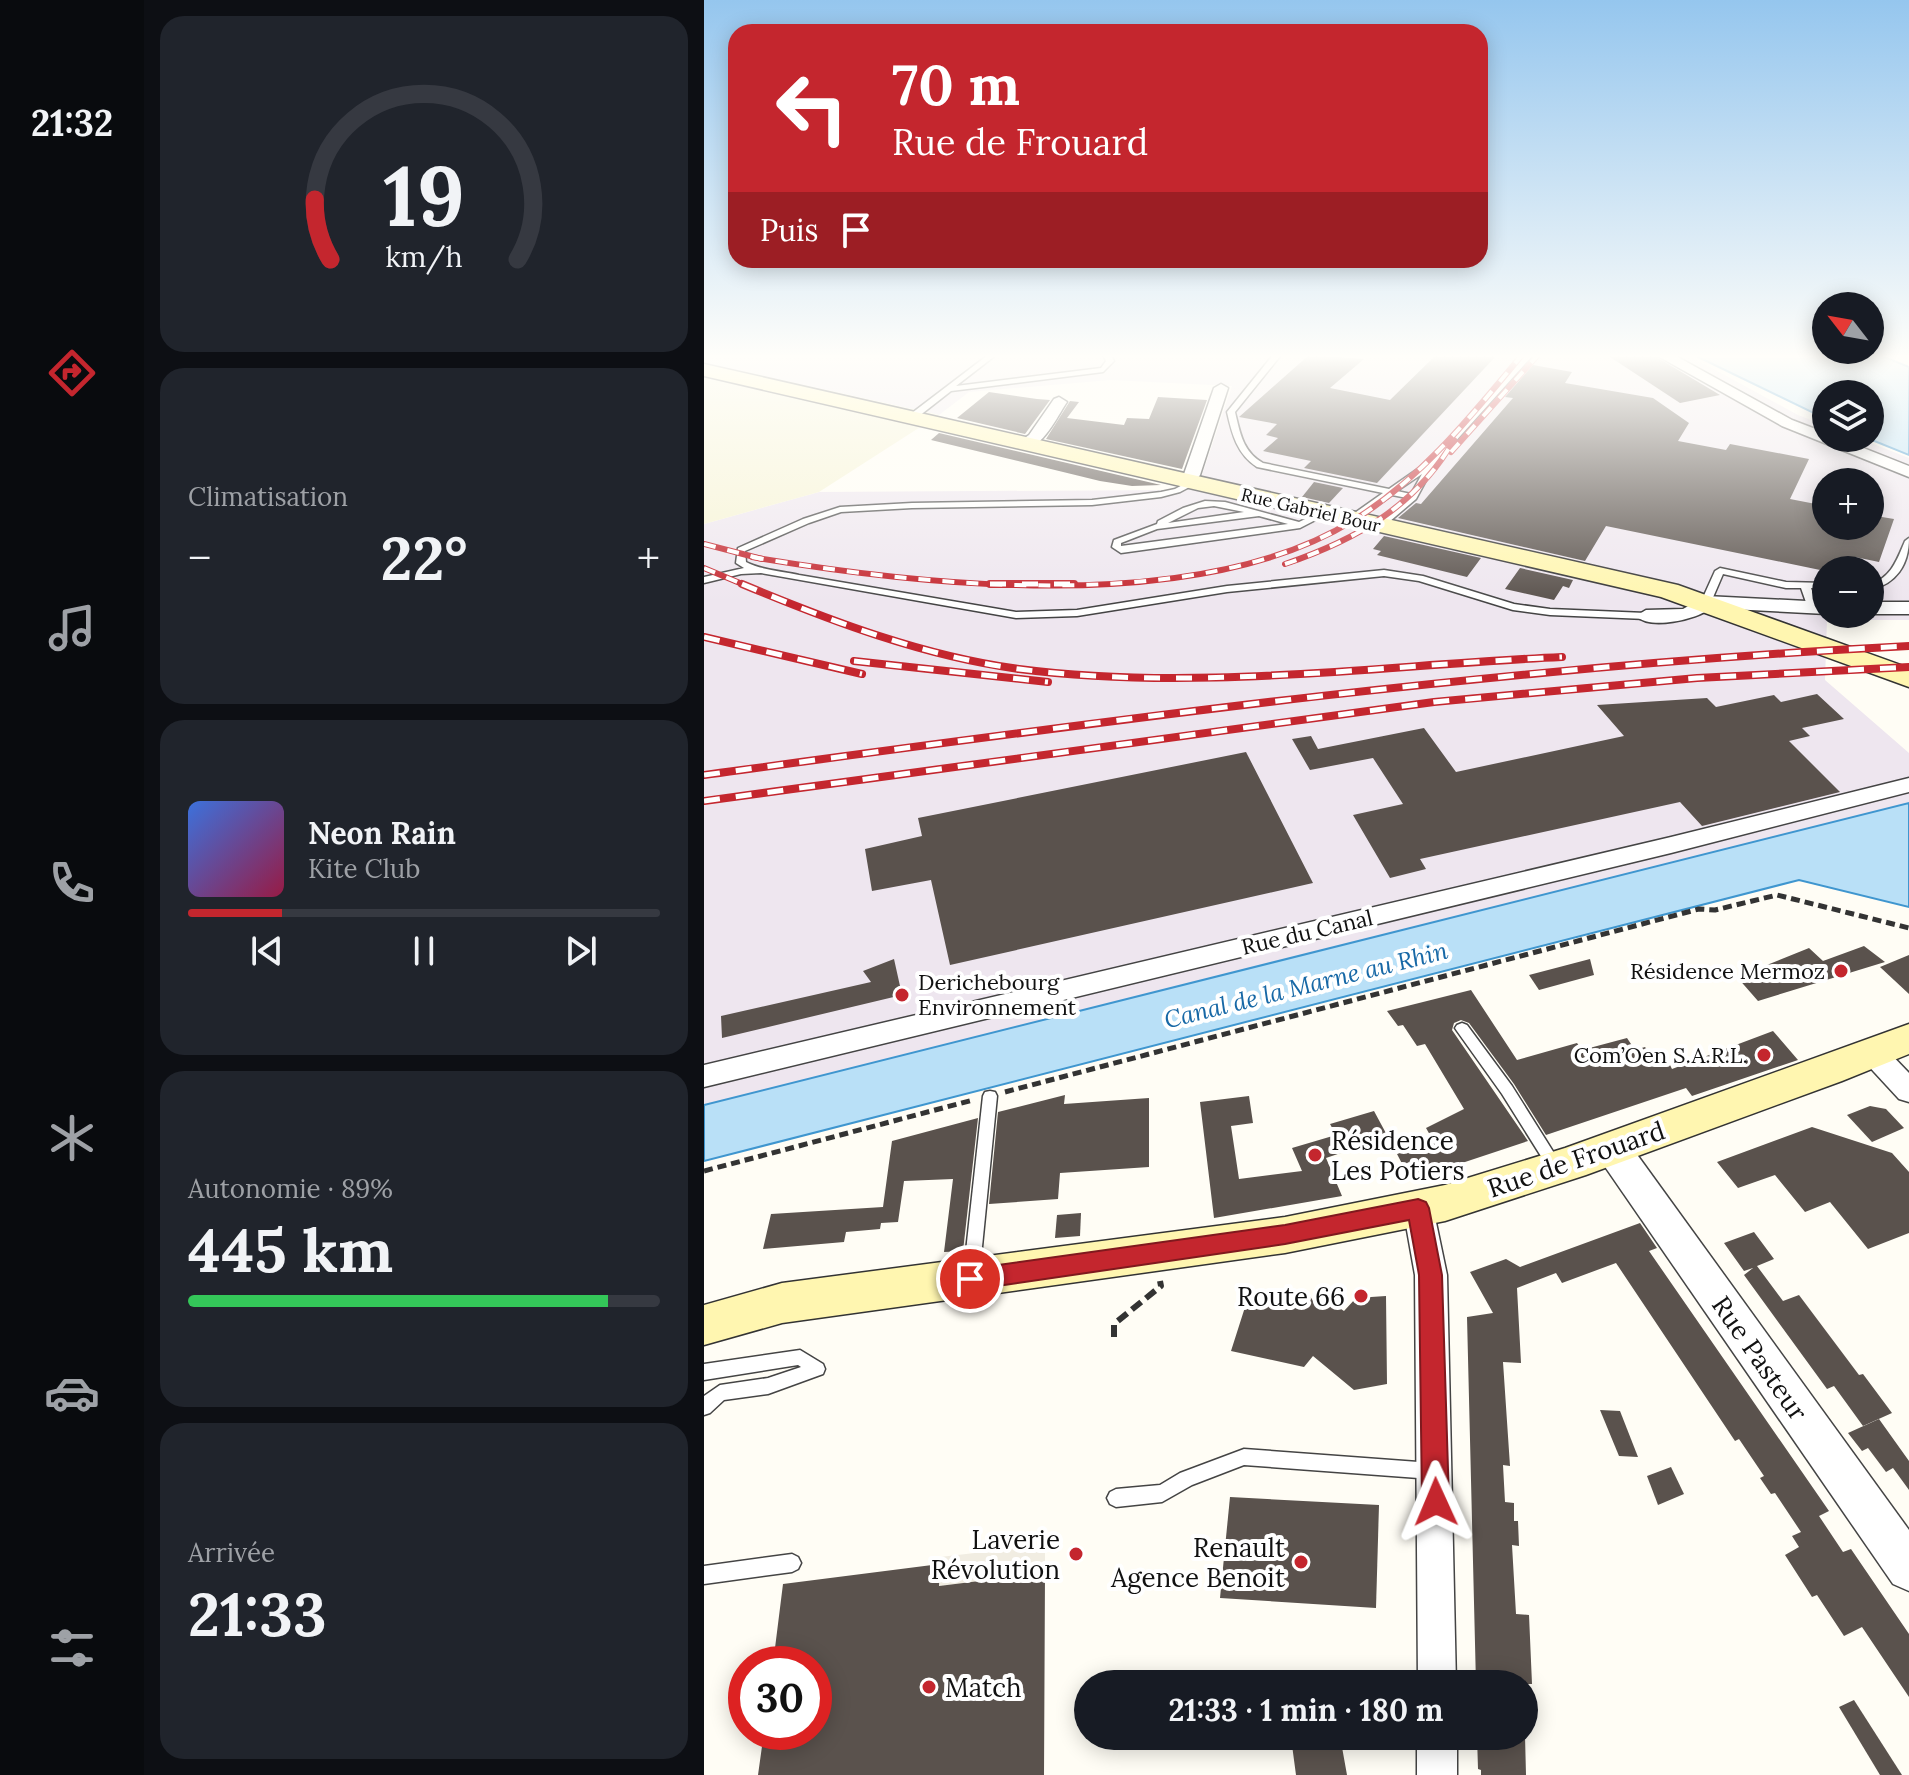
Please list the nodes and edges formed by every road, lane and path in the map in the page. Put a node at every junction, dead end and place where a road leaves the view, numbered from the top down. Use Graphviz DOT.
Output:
graph roads {
  1 [pos="995,438"];
  2 [pos="1035,438"];
  3 [pos="1204,438"];
  4 [pos="1238,438"];
  5 [pos="1455,438"];
  6 [pos="1824,438"];
  7 [pos="1025,445"];
  8 [pos="1432,463"];
  9 [pos="1909,472"];
  10 [pos="1189,482"];
  11 [pos="1389,493"];
  12 [pos="1413,497"];
  13 [pos="1259,513"];
  14 [pos="1325,513"];
  15 [pos="1352,519"];
  16 [pos="1300,525"];
  17 [pos="1382,525"];
  18 [pos="1155,527"];
  19 [pos="1909,541"];
  20 [pos="752,569"];
  21 [pos="704,580"];
  22 [pos="1884,582"];
  23 [pos="1805,585"];
  24 [pos="1812,585"];
  25 [pos="1812,601"];
  26 [pos="1706,602"];
  27 [pos="1884,608"];
  28 [pos="1909,608"];
  29 [pos="1812,609"];
  30 [pos="1646,616"];
  31 [pos="1777,620"];
  32 [pos="1909,678"];
  33 [pos="1909,785"];
  34 [pos="1909,928"];
  35 [pos="1462,1028"];
  36 [pos="1897,1061"];
  37 [pos="704,1076"];
  38 [pos="990,1096"];
  39 [pos="1617,1154"];
  40 [pos="1556,1167"];
  41 [pos="704,1171"];
  42 [pos="1420,1216"];
  43 [pos="1159,1268"];
  44 [pos="970,1288"];
  45 [pos="708,1325"];
  46 [pos="1114,1337"];
  47 [pos="704,1372"];
  48 [pos="704,1407"];
  49 [pos="1435,1472"];
  50 [pos="1116,1498"];
  51 [pos="792,1563"];
  52 [pos="1909,1568"];
  53 [pos="704,1575"];
  54 [pos="1437,1670"];
  55 [pos="1437,1750"];
  56 [pos="1437,1775"];
  1 -- 7 [label="main road, Rue Gabriel Bour"];
  2 -- 7 [label="street"];
  3 -- 10 [label="street"];
  4 -- 11 [label="lane"];
  5 -- 8 [label="lane"];
  6 -- 9 [label="street"];
  7 -- 10 [label="main road, Rue Gabriel Bour"];
  8 -- 11 [label="lane"];
  8 -- 12 [label="lane"];
  10 -- 14 [label="main road, Rue Gabriel Bour"];
  10 -- 20 [label="lane"];
  11 -- 12 [label="lane"];
  11 -- 15 [label="lane"];
  12 -- 17 [label="lane"];
  13 -- 16 [label="lane"];
  13 -- 18 [label="lane"];
  13 -- 18 [label="lane"];
  14 -- 15 [label="main road, Rue Gabriel Bour"];
  14 -- 16 [label="lane"];
  15 -- 17 [label="main road, Rue Gabriel Bour"];
  16 -- 18 [label="lane"];
  17 -- 26 [label="main road, Rue Gabriel Bour"];
  19 -- 22 [label="lane"];
  20 -- 21 [label="lane"];
  20 -- 30 [label="lane"];
  23 -- 24 [label="lane"];
  23 -- 25 [label="lane"];
  23 -- 26 [label="lane"];
  26 -- 30 [label="street"];
  26 -- 31 [label="main road, Rue Gabriel Bour"];
  27 -- 28 [label="street"];
  29 -- 31 [label="street"];
  31 -- 32 [label="main road, Rue Gabriel Bour"];
  33 -- 37 [label="street, Rue du Canal"];
  34 -- 38 [label="path"];
  35 -- 40 [label="lane"];
  36 -- 39 [label="main road, Rue de Frouard"];
  38 -- 41 [label="path"];
  38 -- 44 [label="lane"];
  39 -- 40 [label="main road, Rue de Frouard"];
  39 -- 42 [label="main road, Rue de Frouard"];
  39 -- 52 [label="street, Rue Pasteur"];
  40 -- 42 [label="main road, Rue de Frouard"];
  42 -- 43 [label="main road, Rue de Frouard"];
  42 -- 44 [label="main road, Rue de Frouard"];
  42 -- 49 [label="street"];
  43 -- 44 [label="main road, Rue de Frouard"];
  43 -- 46 [label="path"];
  44 -- 45 [label="main road, Rue de Frouard"];
  47 -- 48 [label="lane"];
  49 -- 50 [label="lane"];
  49 -- 54 [label="street"];
  51 -- 53 [label="lane"];
  55 -- 56 [label="street"];
}
